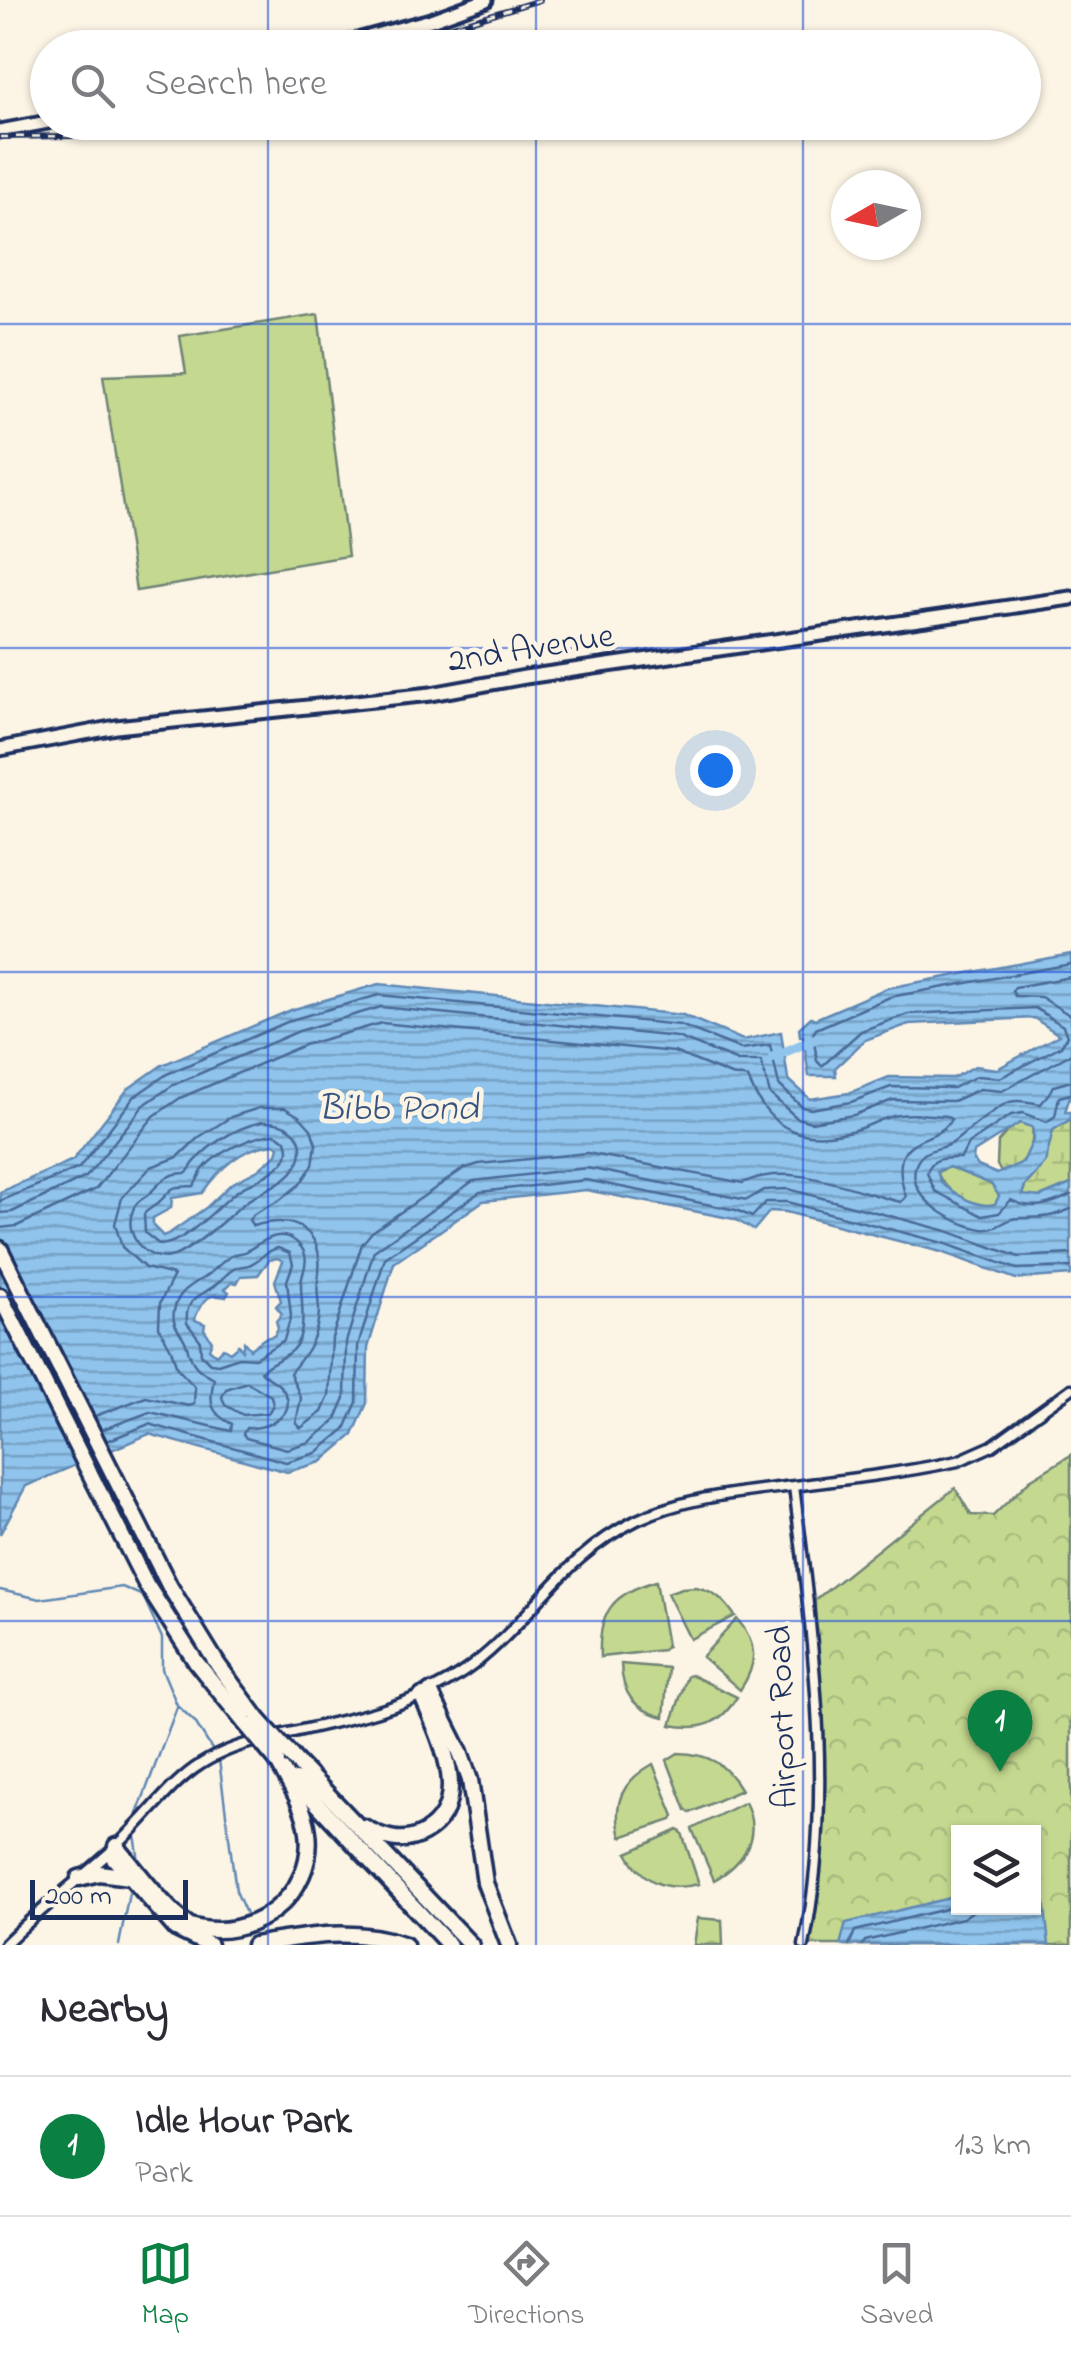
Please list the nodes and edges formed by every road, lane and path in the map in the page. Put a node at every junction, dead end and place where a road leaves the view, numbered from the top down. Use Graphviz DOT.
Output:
graph roads {
  1 [pos="486,0"];
  2 [pos="394,30"];
  3 [pos="30,125"];
  4 [pos="0,131"];
  5 [pos="1071,598"];
  6 [pos="0,749"];
  7 [pos="0,1248"];
  8 [pos="0,1296"];
  9 [pos="1071,1389"];
  10 [pos="794,1486"];
  11 [pos="426,1694"];
  12 [pos="251,1721"];
  13 [pos="285,1760"];
  14 [pos="352,1819"];
  15 [pos="112,1849"];
  16 [pos="130,1877"];
  17 [pos="79,1878"];
  18 [pos="4,1945"];
  19 [pos="209,1945"];
  20 [pos="254,1945"];
  21 [pos="405,1945"];
  22 [pos="449,1945"];
  23 [pos="471,1945"];
  24 [pos="509,1945"];
  25 [pos="804,1945"];
  1 -- 2 [label="main road"];
  3 -- 4 [label="main road"];
  5 -- 6 [label="main road, 2nd Avenue"];
  7 -- 12 [label="highway"];
  8 -- 12 [label="highway"];
  9 -- 10 [label="street"];
  10 -- 11 [label="street"];
  10 -- 25 [label="street, Airport Road"];
  11 -- 14 [label="highway"];
  11 -- 15 [label="street"];
  11 -- 24 [label="highway"];
  12 -- 13 [label="highway, bridge"];
  13 -- 14 [label="highway"];
  13 -- 15 [label="highway"];
  13 -- 22 [label="highway"];
  14 -- 23 [label="highway"];
  15 -- 16 [label="highway"];
  15 -- 17 [label="street"];
  16 -- 17 [label="highway"];
  16 -- 19 [label="highway"];
  17 -- 18 [label="street"];
  20 -- 21 [label="highway"];
}
